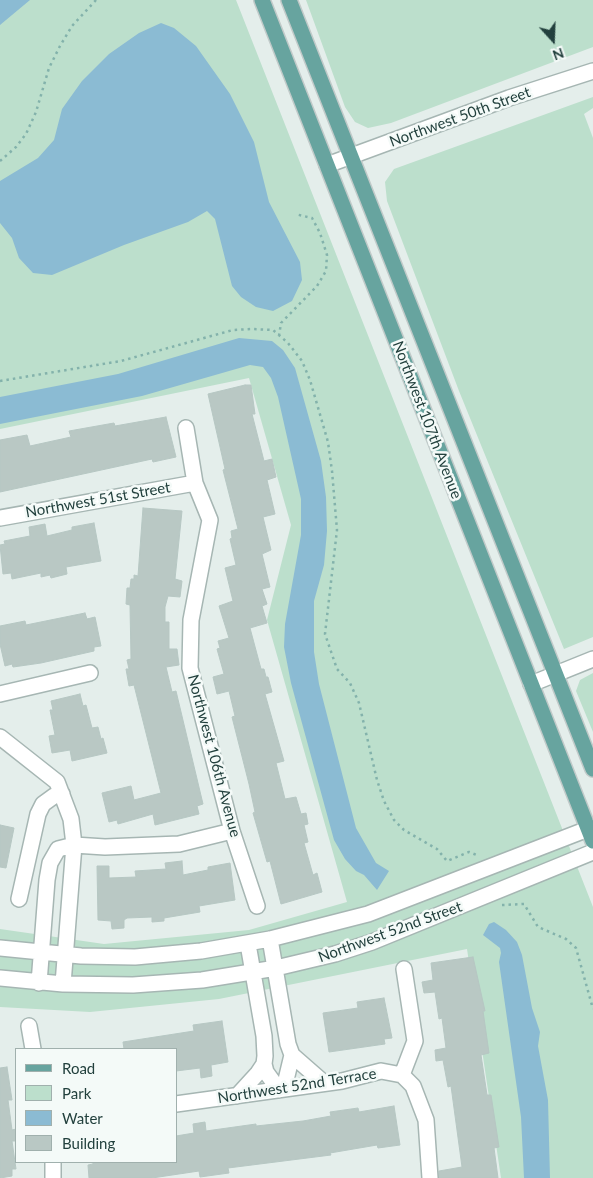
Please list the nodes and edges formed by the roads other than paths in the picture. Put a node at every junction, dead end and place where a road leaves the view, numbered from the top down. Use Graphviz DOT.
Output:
graph roads {
  1 [pos="262,0"];
  2 [pos="289,0"];
  3 [pos="593,71"];
  4 [pos="351,156"];
  5 [pos="327,165"];
  6 [pos="186,428"];
  7 [pos="195,483"];
  8 [pos="0,518"];
  9 [pos="593,659"];
  10 [pos="90,673"];
  11 [pos="556,674"];
  12 [pos="531,684"];
  13 [pos="0,694"];
  14 [pos="0,737"];
  15 [pos="593,770"];
  16 [pos="62,794"];
  17 [pos="232,831"];
  18 [pos="591,832"];
  19 [pos="74,845"];
  20 [pos="593,852"];
  21 [pos="47,888"];
  22 [pos="70,890"];
  23 [pos="19,899"];
  24 [pos="257,906"];
  25 [pos="270,939"];
  26 [pos="248,944"];
  27 [pos="0,948"];
  28 [pos="42,954"];
  29 [pos="65,955"];
  30 [pos="276,968"];
  31 [pos="404,969"];
  32 [pos="253,973"];
  33 [pos="0,978"];
  34 [pos="39,982"];
  35 [pos="63,984"];
  36 [pos="29,1026"];
  37 [pos="33,1048"];
  38 [pos="264,1048"];
  39 [pos="290,1050"];
  40 [pos="264,1064"];
  41 [pos="402,1075"];
  42 [pos="324,1083"];
  43 [pos="279,1090"];
  44 [pos="237,1096"];
  45 [pos="178,1104"];
  46 [pos="54,1163"];
  47 [pos="53,1178"];
  48 [pos="430,1178"];
  1 -- 5 [label="main road, Northwest 107th Avenue"];
  2 -- 4 [label="main road, Northwest 107th Avenue"];
  3 -- 4 [label="street, Northwest 50th Street"];
  4 -- 5 [label="street, Northwest 50th Street"];
  4 -- 11 [label="main road, Northwest 107th Avenue"];
  5 -- 12 [label="main road, Northwest 107th Avenue"];
  6 -- 7 [label="street, Northwest 106th Avenue"];
  7 -- 8 [label="street, Northwest 51st Street"];
  7 -- 17 [label="street, Northwest 106th Avenue"];
  9 -- 11 [label="street"];
  10 -- 13 [label="street"];
  11 -- 12 [label="street"];
  11 -- 15 [label="main road, Northwest 107th Avenue"];
  12 -- 18 [label="main road, Northwest 107th Avenue"];
  14 -- 16 [label="street"];
  16 -- 19 [label="street"];
  16 -- 23 [label="street"];
  17 -- 19 [label="street"];
  17 -- 24 [label="street, Northwest 106th Avenue"];
  18 -- 25 [label="street, Northwest 52nd Street"];
  19 -- 21 [label="street"];
  19 -- 22 [label="street"];
  20 -- 30 [label="street, Northwest 52nd Street"];
  21 -- 22 [label="street"];
  21 -- 28 [label="street"];
  22 -- 29 [label="street"];
  25 -- 26 [label="street, Northwest 52nd Street"];
  25 -- 30 [label="street"];
  26 -- 29 [label="street, Northwest 52nd Street"];
  26 -- 32 [label="street"];
  27 -- 28 [label="street, Northwest 52nd Street"];
  28 -- 29 [label="street, Northwest 52nd Street"];
  28 -- 34 [label="street"];
  29 -- 35 [label="street"];
  30 -- 32 [label="street, Northwest 52nd Street"];
  30 -- 39 [label="street"];
  31 -- 41 [label="street"];
  32 -- 35 [label="street, Northwest 52nd Street"];
  32 -- 38 [label="street"];
  33 -- 34 [label="street, Northwest 52nd Street"];
  34 -- 35 [label="street, Northwest 52nd Street"];
  36 -- 37 [label="street"];
  38 -- 39 [label="street"];
  38 -- 40 [label="street"];
  39 -- 42 [label="street"];
  39 -- 43 [label="street"];
  40 -- 43 [label="street"];
  40 -- 44 [label="street"];
  41 -- 42 [label="street, Northwest 52nd Terrace"];
  41 -- 48 [label="street"];
  42 -- 43 [label="street, Northwest 52nd Terrace"];
  43 -- 44 [label="street, Northwest 52nd Terrace"];
  44 -- 45 [label="street, Northwest 52nd Terrace"];
  46 -- 47 [label="street"];
}
